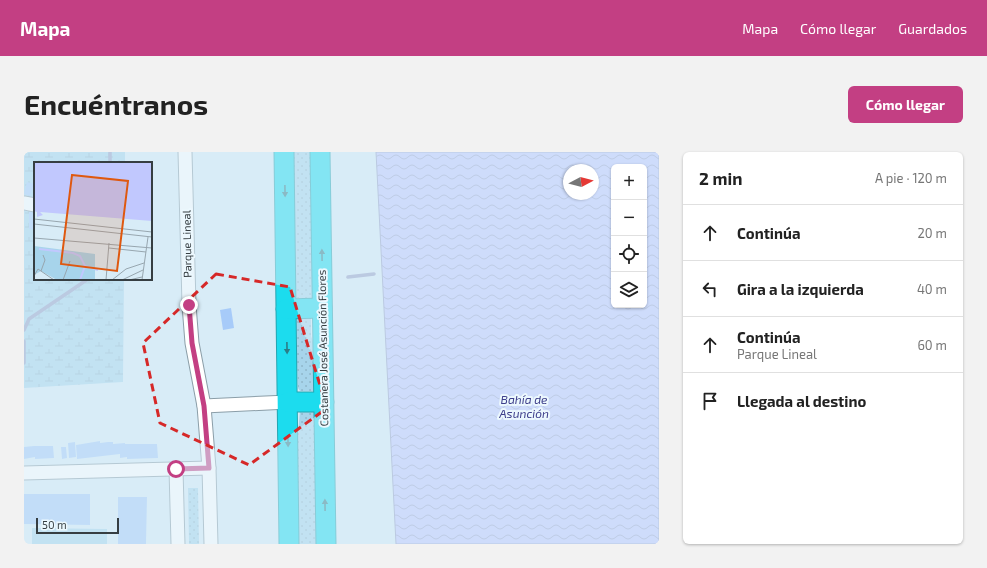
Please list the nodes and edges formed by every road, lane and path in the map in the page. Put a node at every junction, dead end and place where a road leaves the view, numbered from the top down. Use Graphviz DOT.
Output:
graph roads {
  1 [pos="185,152"];
  2 [pos="284,152"];
  3 [pos="320,152"];
  4 [pos="24,203"];
  5 [pos="34,205"];
  6 [pos="322,308"];
  7 [pos="286,309"];
  8 [pos="288,402"];
  9 [pos="324,402"];
  10 [pos="204,406"];
  11 [pos="209,468"];
  12 [pos="176,469"];
  13 [pos="24,473"];
  14 [pos="178,544"];
  15 [pos="211,544"];
  16 [pos="289,544"];
  17 [pos="326,544"];
  1 -- 10 [label="street, Parque Lineal"];
  2 -- 7 [label="highway, one-way"];
  6 -- 3 [label="highway, Costanera José Asunción Flores, one-way"];
  4 -- 5 [label="street"];
  6 -- 7 [label="highway"];
  6 -- 9 [label="highway, Costanera José Asunción Flores"];
  7 -- 8 [label="highway, one-way"];
  8 -- 9 [label="highway"];
  8 -- 10 [label="street"];
  8 -- 16 [label="highway, one-way"];
  17 -- 9 [label="highway, Costanera José Asunción Flores, one-way"];
  10 -- 11 [label="street, Parque Lineal"];
  11 -- 12 [label="street"];
  11 -- 15 [label="street, Parque Lineal"];
  12 -- 13 [label="street"];
  12 -- 14 [label="street"];
}
